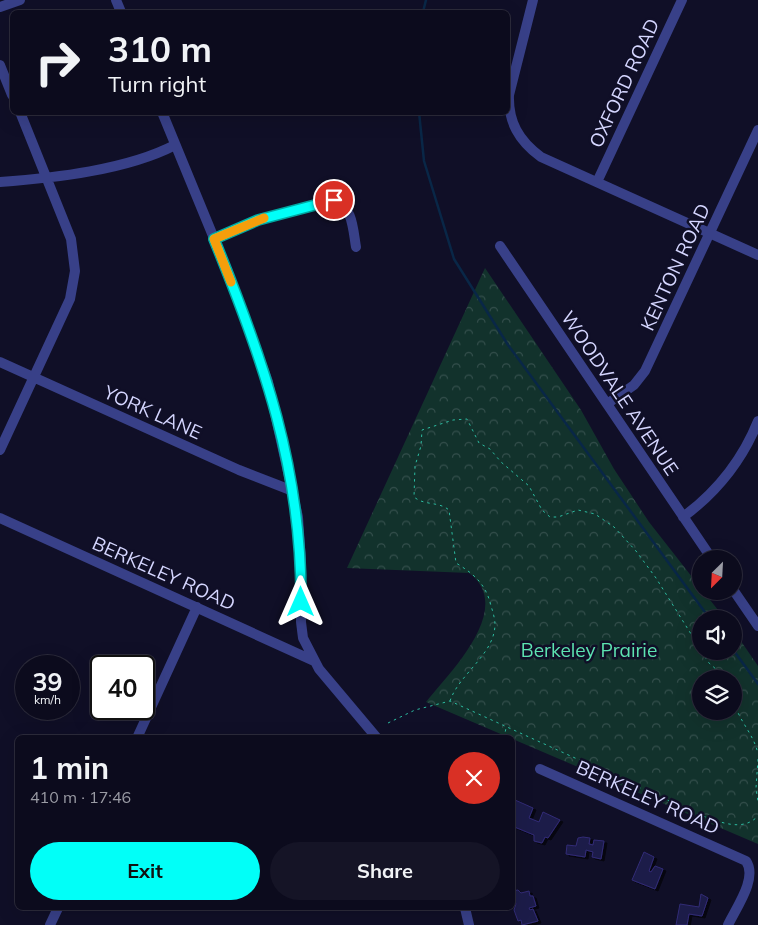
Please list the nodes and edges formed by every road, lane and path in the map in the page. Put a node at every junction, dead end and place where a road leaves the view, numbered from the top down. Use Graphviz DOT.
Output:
graph roads {
  1 [pos="20,0"];
  2 [pos="533,0"];
  3 [pos="682,0"];
  4 [pos="0,7"];
  5 [pos="0,65"];
  6 [pos="10,90"];
  7 [pos="510,91"];
  8 [pos="21,115"];
  9 [pos="163,115"];
  10 [pos="509,115"];
  11 [pos="758,130"];
  12 [pos="176,145"];
  13 [pos="47,177"];
  14 [pos="0,182"];
  15 [pos="597,182"];
  16 [pos="710,233"];
  17 [pos="214,239"];
  18 [pos="500,246"];
  19 [pos="356,247"];
  20 [pos="758,255"];
  21 [pos="0,362"];
  22 [pos="34,377"];
  23 [pos="607,404"];
  24 [pos="758,420"];
  25 [pos="0,450"];
  26 [pos="293,491"];
  27 [pos="683,517"];
  28 [pos="0,518"];
  29 [pos="706,550"];
  30 [pos="740,600"];
  31 [pos="197,607"];
  32 [pos="758,626"];
  33 [pos="692,636"];
  34 [pos="707,660"];
  35 [pos="314,661"];
  36 [pos="717,670"];
  37 [pos="450,701"];
  38 [pos="741,720"];
  39 [pos="388,723"];
  40 [pos="506,727"];
  41 [pos="138,735"];
  42 [pos="375,735"];
  43 [pos="505,735"];
  44 [pos="758,754"];
  45 [pos="758,759"];
  46 [pos="540,769"];
  47 [pos="758,802"];
  48 [pos="758,816"];
  49 [pos="57,910"];
  50 [pos="465,910"];
  51 [pos="50,925"];
  52 [pos="469,925"];
  53 [pos="728,925"];
  1 -- 4 [label="street"];
  2 -- 7 [label="street"];
  3 -- 15 [label="street, OXFORD ROAD"];
  5 -- 6 [label="street"];
  8 -- 13 [label="street"];
  9 -- 12 [label="street"];
  10 -- 15 [label="street"];
  11 -- 16 [label="street, KENTON ROAD"];
  12 -- 13 [label="street"];
  12 -- 17 [label="street"];
  13 -- 14 [label="street"];
  13 -- 22 [label="street"];
  15 -- 16 [label="street"];
  16 -- 20 [label="street"];
  16 -- 23 [label="street, KENTON ROAD"];
  17 -- 19 [label="street"];
  17 -- 26 [label="street"];
  18 -- 23 [label="street, WOODVALE AVENUE"];
  21 -- 22 [label="street, YORK LANE"];
  22 -- 25 [label="street"];
  22 -- 26 [label="street, YORK LANE"];
  23 -- 27 [label="street, WOODVALE AVENUE"];
  24 -- 27 [label="street"];
  26 -- 35 [label="street"];
  27 -- 29 [label="street, WOODVALE AVENUE"];
  28 -- 31 [label="street, BERKELEY ROAD"];
  30 -- 32 [label="street"];
  31 -- 35 [label="street, BERKELEY ROAD"];
  31 -- 41 [label="street"];
  33 -- 37 [label="path"];
  34 -- 36 [label="path"];
  35 -- 42 [label="street"];
  37 -- 39 [label="path"];
  37 -- 40 [label="path"];
  38 -- 44 [label="path"];
  40 -- 43 [label="path"];
  40 -- 48 [label="path"];
  45 -- 47 [label="path"];
  46 -- 53 [label="street, BERKELEY ROAD"];
  49 -- 51 [label="street"];
  50 -- 52 [label="street"];
}
